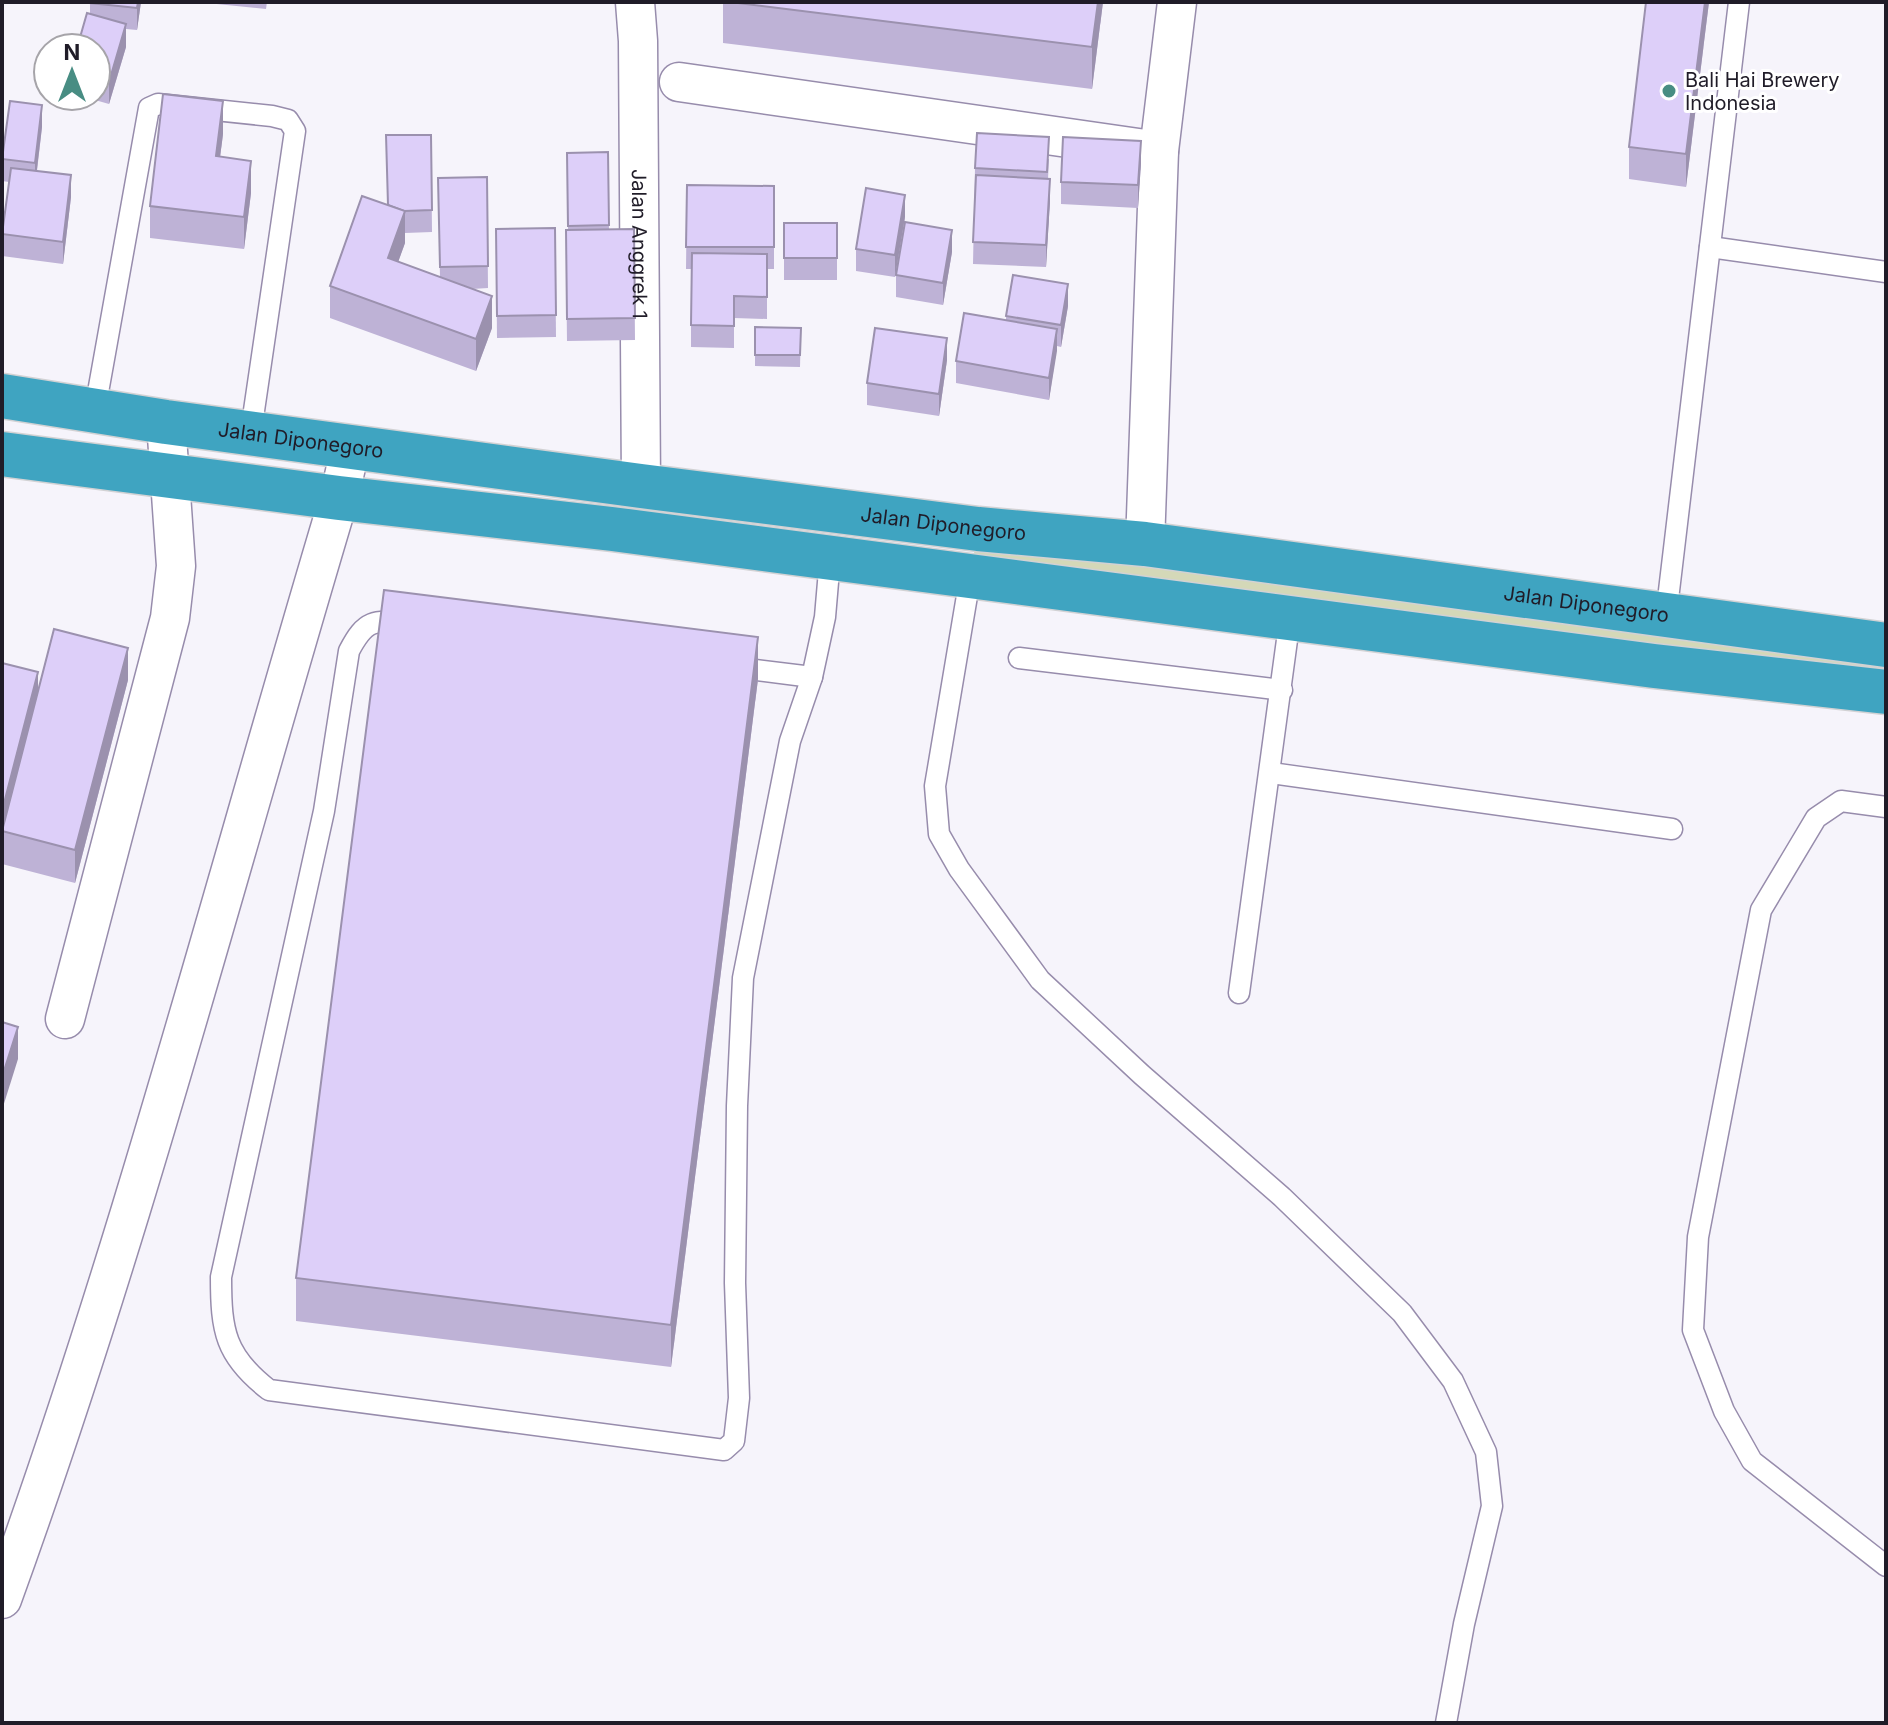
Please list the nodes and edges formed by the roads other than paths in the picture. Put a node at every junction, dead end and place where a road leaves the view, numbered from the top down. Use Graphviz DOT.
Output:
graph roads {
  1 [pos="635,2"];
  2 [pos="1177,2"];
  3 [pos="1739,2"];
  4 [pos="679,82"];
  5 [pos="1159,151"];
  6 [pos="1710,247"];
  7 [pos="1886,272"];
  8 [pos="2,396"];
  9 [pos="95,409"];
  10 [pos="166,422"];
  11 [pos="251,431"];
  12 [pos="351,445"];
  13 [pos="2,454"];
  14 [pos="169,475"];
  15 [pos="641,486"];
  16 [pos="339,498"];
  17 [pos="1145,544"];
  18 [pos="830,559"];
  19 [pos="970,578"];
  20 [pos="1666,616"];
  21 [pos="1290,618"];
  22 [pos="426,626"];
  23 [pos="1886,645"];
  24 [pos="1019,658"];
  25 [pos="719,665"];
  26 [pos="812,677"];
  27 [pos="1282,690"];
  28 [pos="1886,692"];
  29 [pos="1271,773"];
  30 [pos="1886,807"];
  31 [pos="1672,829"];
  32 [pos="1239,993"];
  33 [pos="65,1019"];
  34 [pos="1886,1566"];
  35 [pos="2,1599"];
  36 [pos="1446,1723"];
  1 -- 15 [label="street, Jalan Anggrek 1"];
  2 -- 5 [label="street"];
  3 -- 6 [label="lane"];
  4 -- 5 [label="street"];
  5 -- 17 [label="street"];
  6 -- 7 [label="lane"];
  6 -- 20 [label="lane"];
  8 -- 9 [label="highway, Jalan Diponegoro"];
  9 -- 10 [label="highway, Jalan Diponegoro"];
  9 -- 11 [label="lane"];
  10 -- 11 [label="highway, Jalan Diponegoro"];
  10 -- 14 [label="street"];
  11 -- 12 [label="highway, Jalan Diponegoro"];
  12 -- 15 [label="highway, Jalan Diponegoro"];
  12 -- 16 [label="street"];
  13 -- 14 [label="highway"];
  14 -- 16 [label="highway"];
  14 -- 33 [label="street"];
  15 -- 17 [label="highway, Jalan Diponegoro"];
  16 -- 18 [label="highway"];
  16 -- 35 [label="street"];
  17 -- 20 [label="highway, Jalan Diponegoro"];
  18 -- 19 [label="highway"];
  18 -- 26 [label="lane"];
  19 -- 21 [label="highway"];
  19 -- 36 [label="lane"];
  20 -- 23 [label="highway, Jalan Diponegoro"];
  21 -- 27 [label="lane"];
  21 -- 28 [label="highway"];
  22 -- 26 [label="lane"];
  24 -- 27 [label="lane"];
  25 -- 26 [label="lane"];
  27 -- 29 [label="lane"];
  29 -- 31 [label="lane"];
  29 -- 32 [label="lane"];
  30 -- 34 [label="lane"];
}
